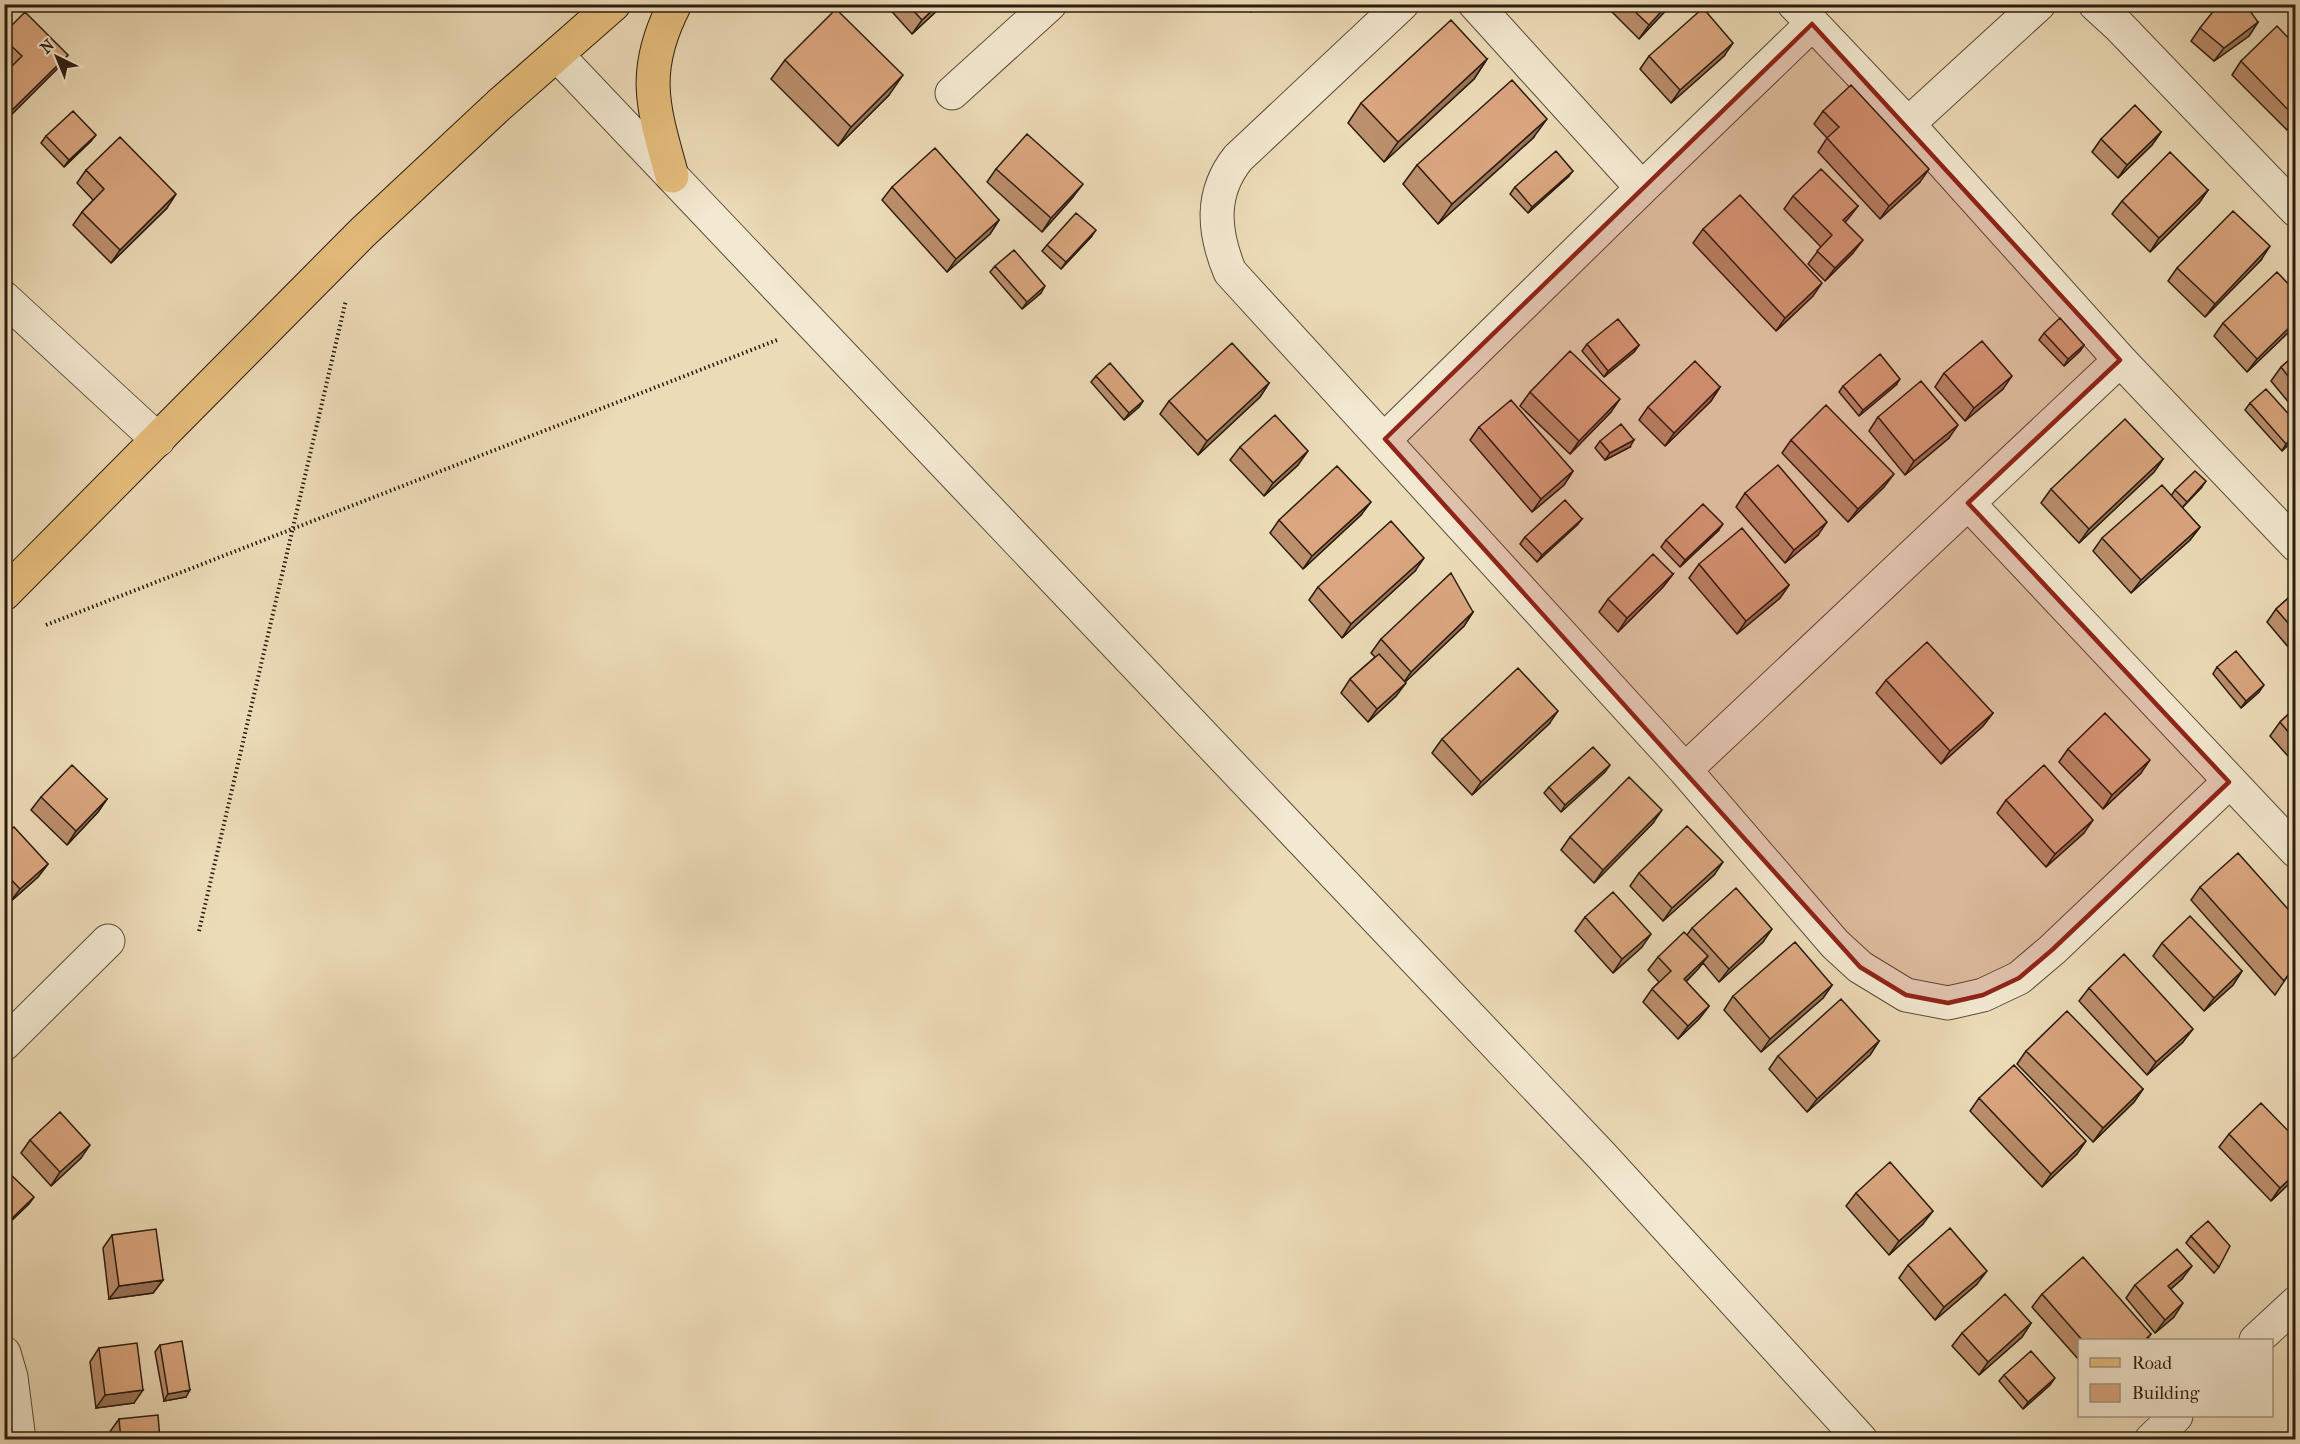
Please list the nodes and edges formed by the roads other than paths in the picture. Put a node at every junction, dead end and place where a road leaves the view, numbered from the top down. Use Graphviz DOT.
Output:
graph roads {
  1 [pos="614,4"];
  2 [pos="675,4"];
  3 [pos="1050,4"];
  4 [pos="1402,4"];
  5 [pos="1475,4"];
  6 [pos="2039,4"];
  7 [pos="2095,4"];
  8 [pos="1803,14"];
  9 [pos="557,55"];
  10 [pos="952,93"];
  11 [pos="1908,124"];
  12 [pos="672,176"];
  13 [pos="1642,188"];
  14 [pos="2293,204"];
  15 [pos="4,298"];
  16 [pos="2120,360"];
  17 [pos="1385,439"];
  18 [pos="158,440"];
  19 [pos="1968,503"];
  20 [pos="2295,545"];
  21 [pos="4,594"];
  22 [pos="1685,770"];
  23 [pos="2229,783"];
  24 [pos="2295,851"];
  25 [pos="108,941"];
  26 [pos="4,1044"];
  27 [pos="2295,1303"];
  28 [pos="2258,1339"];
  29 [pos="4,1353"];
  30 [pos="2175,1417"];
  31 [pos="19,1440"];
  32 [pos="1861,1440"];
  33 [pos="2151,1440"];
  1 -- 9 [label="main road"];
  2 -- 12 [label="main road"];
  3 -- 10 [label="street"];
  4 -- 17 [label="street"];
  5 -- 13 [label="street"];
  6 -- 11 [label="street"];
  7 -- 14 [label="street"];
  8 -- 11 [label="street"];
  8 -- 13 [label="street"];
  9 -- 12 [label="street"];
  9 -- 18 [label="main road"];
  11 -- 16 [label="street"];
  12 -- 32 [label="street"];
  13 -- 17 [label="street"];
  15 -- 18 [label="street"];
  16 -- 19 [label="street"];
  16 -- 20 [label="street"];
  17 -- 22 [label="street"];
  18 -- 21 [label="main road"];
  19 -- 22 [label="street"];
  19 -- 23 [label="street"];
  22 -- 23 [label="street"];
  23 -- 24 [label="street"];
  25 -- 26 [label="street"];
  27 -- 28 [label="street"];
  29 -- 31 [label="street"];
  30 -- 33 [label="street"];
}
